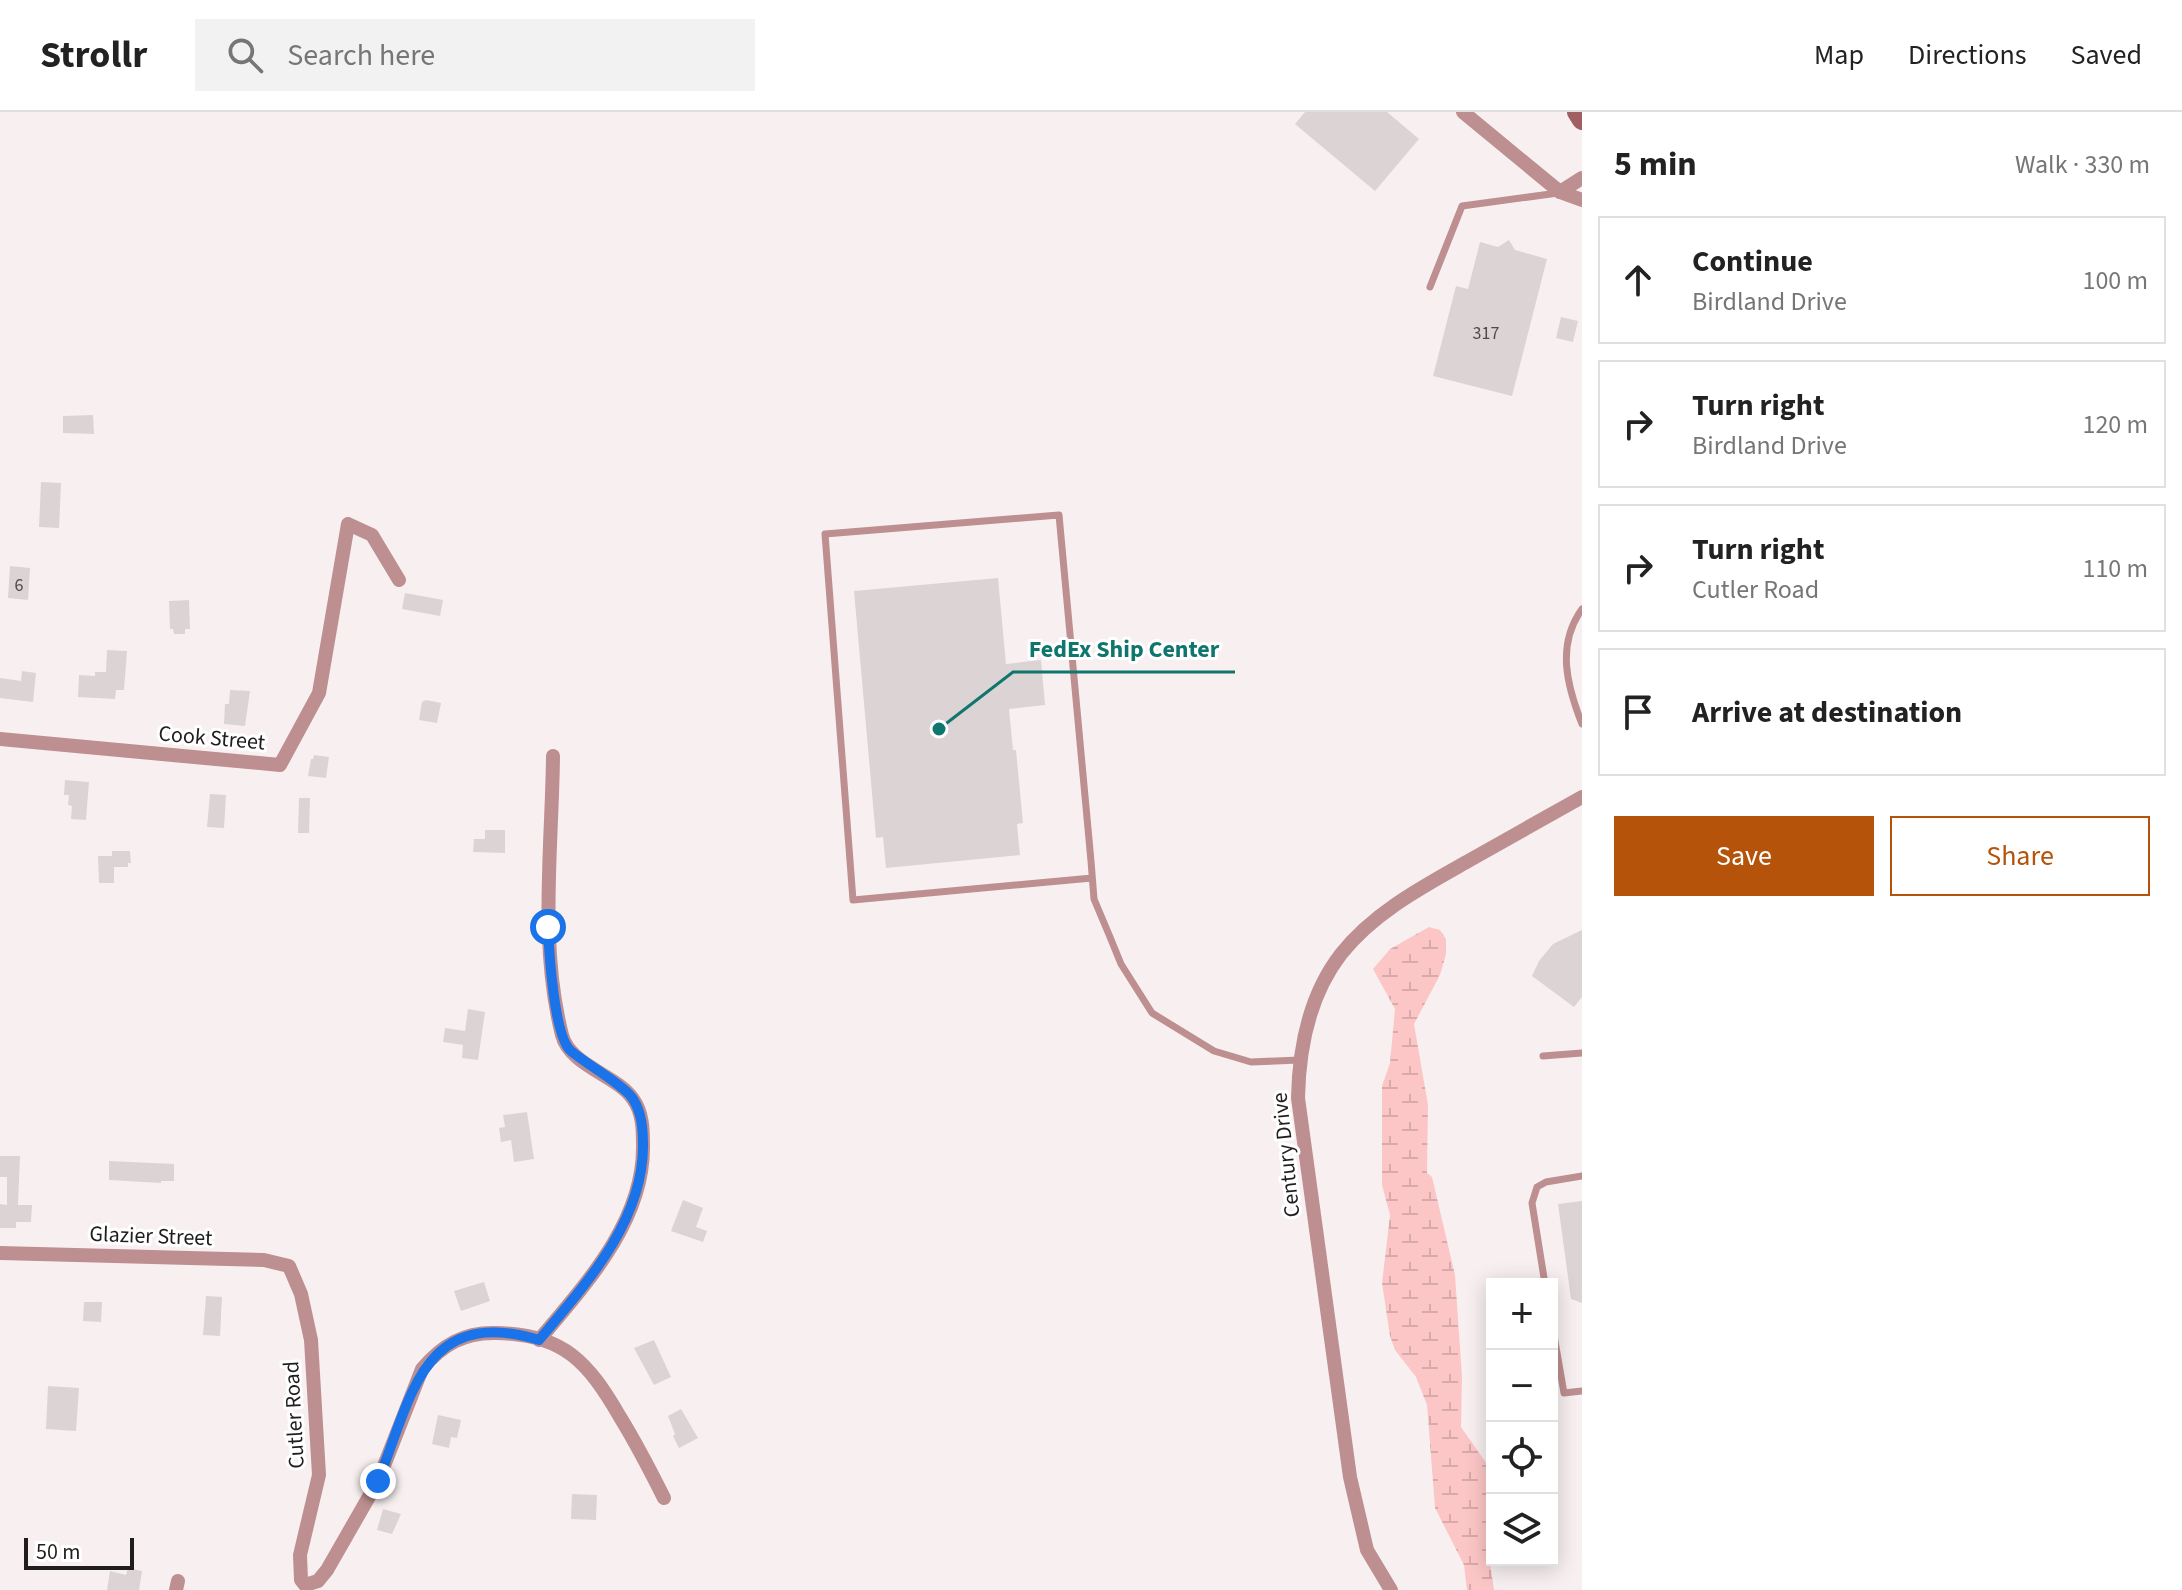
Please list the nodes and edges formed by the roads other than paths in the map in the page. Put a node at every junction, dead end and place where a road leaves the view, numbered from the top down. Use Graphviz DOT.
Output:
graph roads {
  1 [pos="1463,112"];
  2 [pos="1577,112"];
  3 [pos="1582,120"];
  4 [pos="1582,178"];
  5 [pos="1560,192"];
  6 [pos="1582,200"];
  7 [pos="1430,287"];
  8 [pos="399,580"];
  9 [pos="1582,609"];
  10 [pos="1582,724"];
  11 [pos="0,739"];
  12 [pos="553,756"];
  13 [pos="1582,797"];
  14 [pos="1092,878"];
  15 [pos="1582,1053"];
  16 [pos="1543,1056"];
  17 [pos="1299,1060"];
  18 [pos="1582,1176"];
  19 [pos="0,1253"];
  20 [pos="293,1276"];
  21 [pos="1544,1278"];
  22 [pos="539,1340"];
  23 [pos="1557,1350"];
  24 [pos="1582,1391"];
  25 [pos="664,1498"];
  26 [pos="1391,1590"];
  1 -- 5 [label="street"];
  2 -- 3 [label="main road"];
  4 -- 5 [label="street"];
  5 -- 6 [label="street"];
  5 -- 7 [label="lane"];
  8 -- 11 [label="street, Cook Street"];
  9 -- 10 [label="lane"];
  12 -- 22 [label="street"];
  13 -- 17 [label="street, Century Drive"];
  14 -- 14 [label="lane"];
  14 -- 17 [label="lane"];
  15 -- 16 [label="lane"];
  17 -- 26 [label="street, Century Drive"];
  18 -- 21 [label="lane"];
  19 -- 20 [label="street, Glazier Street"];
  20 -- 22 [label="street, Cutler Road"];
  22 -- 25 [label="street, Cutler Road"];
  23 -- 24 [label="lane"];
}
